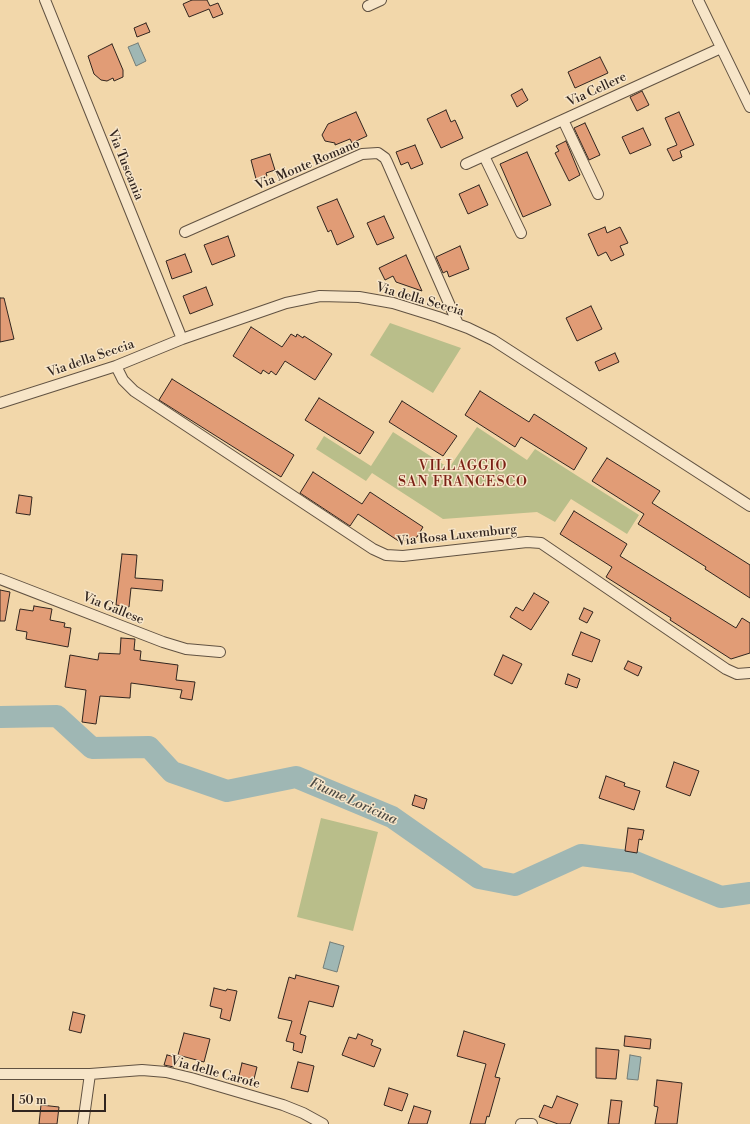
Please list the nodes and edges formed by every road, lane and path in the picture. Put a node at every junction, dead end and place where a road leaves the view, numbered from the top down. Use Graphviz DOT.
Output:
graph roads {
  1 [pos="44,0"];
  2 [pos="381,0"];
  3 [pos="698,0"];
  4 [pos="368,6"];
  5 [pos="721,48"];
  6 [pos="750,108"];
  7 [pos="563,120"];
  8 [pos="484,156"];
  9 [pos="466,164"];
  10 [pos="598,194"];
  11 [pos="185,232"];
  12 [pos="521,233"];
  13 [pos="458,324"];
  14 [pos="182,339"];
  15 [pos="116,366"];
  16 [pos="0,403"];
  17 [pos="750,506"];
  18 [pos="0,579"];
  19 [pos="220,652"];
  20 [pos="750,673"];
  21 [pos="0,1074"];
  22 [pos="90,1074"];
  23 [pos="83,1124"];
  24 [pos="323,1124"];
  25 [pos="520,1124"];
  26 [pos="532,1124"];
  1 -- 14 [label="street, Via Tuscania"];
  2 -- 4 [label="street"];
  3 -- 5 [label="street"];
  5 -- 6 [label="street"];
  5 -- 7 [label="street, Via Cellere"];
  7 -- 8 [label="street, Via Cellere"];
  7 -- 10 [label="street"];
  8 -- 9 [label="street, Via Cellere"];
  8 -- 12 [label="street"];
  11 -- 13 [label="street, Via Monte Romano"];
  13 -- 14 [label="street, Via della Seccia"];
  13 -- 17 [label="street, Via della Seccia"];
  14 -- 15 [label="street, Via della Seccia"];
  15 -- 16 [label="street, Via della Seccia"];
  15 -- 20 [label="street, Via Rosa Luxemburg"];
  18 -- 19 [label="street, Via Gallese"];
  21 -- 22 [label="street, Via delle Carote"];
  22 -- 23 [label="street"];
  22 -- 24 [label="street, Via delle Carote"];
  25 -- 26 [label="street"];
}
